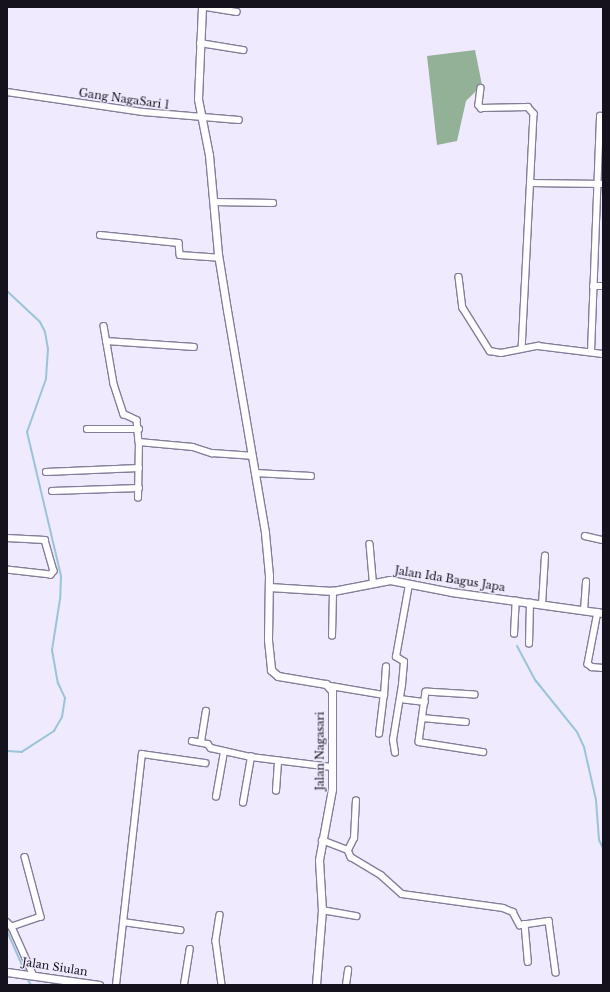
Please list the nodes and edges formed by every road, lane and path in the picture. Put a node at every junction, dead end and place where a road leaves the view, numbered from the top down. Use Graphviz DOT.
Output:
graph roads {
  1 [pos="202,7"];
  2 [pos="206,7"];
  3 [pos="237,12"];
  4 [pos="200,43"];
  5 [pos="243,50"];
  6 [pos="481,88"];
  7 [pos="7,92"];
  8 [pos="600,116"];
  9 [pos="202,118"];
  10 [pos="239,120"];
  11 [pos="532,183"];
  12 [pos="600,184"];
  13 [pos="214,202"];
  14 [pos="273,203"];
  15 [pos="100,236"];
  16 [pos="219,258"];
  17 [pos="459,277"];
  18 [pos="593,286"];
  19 [pos="603,286"];
  20 [pos="104,326"];
  21 [pos="106,341"];
  22 [pos="194,348"];
  23 [pos="522,348"];
  24 [pos="591,352"];
  25 [pos="603,354"];
  26 [pos="87,429"];
  27 [pos="139,429"];
  28 [pos="139,442"];
  29 [pos="251,456"];
  30 [pos="139,468"];
  31 [pos="46,472"];
  32 [pos="255,473"];
  33 [pos="311,476"];
  34 [pos="139,488"];
  35 [pos="52,491"];
  36 [pos="138,498"];
  37 [pos="585,536"];
  38 [pos="7,538"];
  39 [pos="603,540"];
  40 [pos="370,544"];
  41 [pos="545,556"];
  42 [pos="7,570"];
  43 [pos="373,582"];
  44 [pos="586,582"];
  45 [pos="409,585"];
  46 [pos="269,588"];
  47 [pos="333,591"];
  48 [pos="516,601"];
  49 [pos="530,603"];
  50 [pos="542,604"];
  51 [pos="584,611"];
  52 [pos="600,613"];
  53 [pos="514,634"];
  54 [pos="332,636"];
  55 [pos="530,644"];
  56 [pos="386,667"];
  57 [pos="603,668"];
  58 [pos="330,686"];
  59 [pos="475,694"];
  60 [pos="384,695"];
  61 [pos="400,699"];
  62 [pos="425,702"];
  63 [pos="206,711"];
  64 [pos="422,718"];
  65 [pos="466,722"];
  66 [pos="379,734"];
  67 [pos="192,741"];
  68 [pos="201,742"];
  69 [pos="224,752"];
  70 [pos="395,752"];
  71 [pos="483,752"];
  72 [pos="251,757"];
  73 [pos="278,761"];
  74 [pos="205,763"];
  75 [pos="331,768"];
  76 [pos="276,791"];
  77 [pos="216,798"];
  78 [pos="356,801"];
  79 [pos="242,803"];
  80 [pos="322,840"];
  81 [pos="348,850"];
  82 [pos="25,857"];
  83 [pos="322,910"];
  84 [pos="220,915"];
  85 [pos="356,916"];
  86 [pos="7,922"];
  87 [pos="123,922"];
  88 [pos="525,924"];
  89 [pos="12,927"];
  90 [pos="180,930"];
  91 [pos="190,949"];
  92 [pos="528,962"];
  93 [pos="348,970"];
  94 [pos="7,972"];
  95 [pos="33,974"];
  96 [pos="556,974"];
  97 [pos="99,985"];
  98 [pos="116,985"];
  99 [pos="184,985"];
  100 [pos="222,985"];
  101 [pos="316,985"];
  102 [pos="346,985"];
  1 -- 4 [label="street"];
  2 -- 3 [label="street"];
  4 -- 5 [label="street"];
  4 -- 9 [label="street"];
  6 -- 11 [label="street"];
  7 -- 9 [label="street, Gang NagaSari 1"];
  8 -- 12 [label="street"];
  9 -- 10 [label="street, Gang NagaSari 1"];
  9 -- 13 [label="street"];
  11 -- 12 [label="street"];
  11 -- 23 [label="street"];
  12 -- 18 [label="street"];
  13 -- 14 [label="street"];
  13 -- 16 [label="street"];
  15 -- 16 [label="street"];
  16 -- 29 [label="street"];
  17 -- 23 [label="street"];
  18 -- 19 [label="street"];
  18 -- 24 [label="street"];
  20 -- 21 [label="street"];
  21 -- 22 [label="street"];
  21 -- 27 [label="street"];
  23 -- 24 [label="street"];
  24 -- 25 [label="street"];
  26 -- 27 [label="street"];
  27 -- 28 [label="street"];
  28 -- 29 [label="street"];
  28 -- 30 [label="street"];
  29 -- 32 [label="street"];
  30 -- 31 [label="street"];
  30 -- 34 [label="street"];
  32 -- 33 [label="street"];
  32 -- 46 [label="street"];
  34 -- 35 [label="street"];
  34 -- 36 [label="street"];
  37 -- 39 [label="street"];
  38 -- 42 [label="street"];
  40 -- 43 [label="street"];
  41 -- 50 [label="street"];
  43 -- 45 [label="street, Jalan Ida Bagus Japa"];
  43 -- 47 [label="street, Jalan Ida Bagus Japa"];
  44 -- 51 [label="street"];
  45 -- 48 [label="street, Jalan Ida Bagus Japa"];
  45 -- 61 [label="street"];
  46 -- 47 [label="street, Jalan Ida Bagus Japa"];
  46 -- 58 [label="street"];
  47 -- 54 [label="street"];
  48 -- 49 [label="street, Jalan Ida Bagus Japa"];
  48 -- 53 [label="street"];
  49 -- 50 [label="street, Jalan Ida Bagus Japa"];
  49 -- 55 [label="street"];
  50 -- 51 [label="street, Jalan Ida Bagus Japa"];
  51 -- 52 [label="street, Jalan Ida Bagus Japa"];
  52 -- 57 [label="street"];
  56 -- 60 [label="street"];
  58 -- 60 [label="street"];
  58 -- 75 [label="street, Jalan Nagasari"];
  59 -- 62 [label="street"];
  60 -- 66 [label="street"];
  61 -- 62 [label="street"];
  61 -- 70 [label="street"];
  62 -- 64 [label="street"];
  63 -- 68 [label="street"];
  64 -- 65 [label="street"];
  64 -- 71 [label="street"];
  67 -- 68 [label="street"];
  68 -- 69 [label="street"];
  69 -- 72 [label="street"];
  69 -- 77 [label="street"];
  72 -- 73 [label="street"];
  72 -- 79 [label="street"];
  73 -- 75 [label="street"];
  73 -- 76 [label="street"];
  74 -- 87 [label="street"];
  75 -- 80 [label="street, Jalan Nagasari"];
  78 -- 81 [label="street"];
  80 -- 81 [label="street"];
  80 -- 83 [label="street, Jalan Nagasari"];
  81 -- 88 [label="street"];
  82 -- 89 [label="street"];
  83 -- 85 [label="street"];
  83 -- 101 [label="street, Jalan Nagasari"];
  84 -- 100 [label="street"];
  86 -- 89 [label="street"];
  87 -- 90 [label="street"];
  87 -- 98 [label="street"];
  88 -- 92 [label="street"];
  88 -- 96 [label="street"];
  89 -- 95 [label="street"];
  91 -- 99 [label="street"];
  93 -- 102 [label="street"];
  94 -- 95 [label="street, Jalan Siulan"];
  95 -- 97 [label="street, Jalan Siulan"];
}
